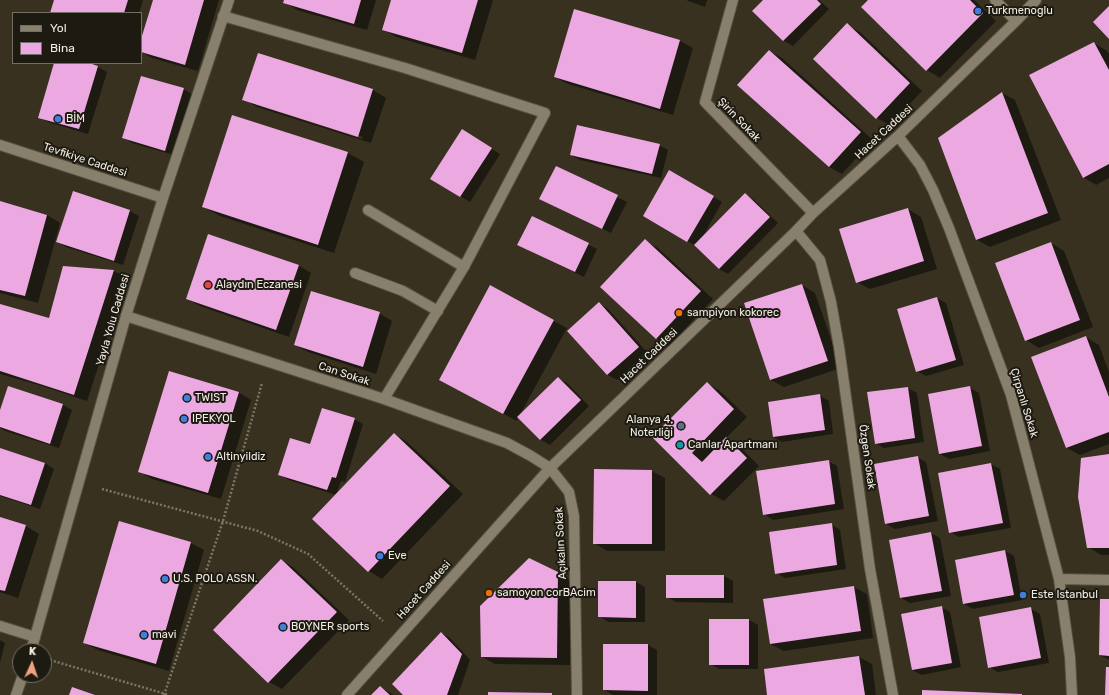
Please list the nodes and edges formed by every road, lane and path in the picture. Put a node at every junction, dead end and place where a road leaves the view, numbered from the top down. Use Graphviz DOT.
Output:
graph roads {
  1 [pos="229,0"];
  2 [pos="733,0"];
  3 [pos="996,0"];
  4 [pos="1036,0"];
  5 [pos="223,16"];
  6 [pos="1016,21"];
  7 [pos="898,136"];
  8 [pos="0,145"];
  9 [pos="163,198"];
  10 [pos="368,210"];
  11 [pos="813,213"];
  12 [pos="796,231"];
  13 [pos="464,267"];
  14 [pos="355,273"];
  15 [pos="438,311"];
  16 [pos="126,316"];
  17 [pos="262,383"];
  18 [pos="384,399"];
  19 [pos="550,468"];
  20 [pos="102,489"];
  21 [pos="222,521"];
  22 [pos="1059,579"];
  23 [pos="1109,580"];
  24 [pos="383,621"];
  25 [pos="0,626"];
  26 [pos="35,637"];
  27 [pos="33,643"];
  28 [pos="52,661"];
  29 [pos="20,683"];
  30 [pos="164,694"];
  31 [pos="16,695"];
  32 [pos="169,695"];
  33 [pos="347,695"];
  34 [pos="577,695"];
  35 [pos="893,695"];
  36 [pos="1072,695"];
  1 -- 5 [label="street, Yayla Yolu Caddesi"];
  2 -- 11 [label="street, Şirin Sokak"];
  3 -- 6 [label="street"];
  4 -- 6 [label="street, Hacet Caddesi"];
  5 -- 9 [label="street, Yayla Yolu Caddesi"];
  5 -- 13 [label="street"];
  6 -- 7 [label="street, Hacet Caddesi"];
  7 -- 11 [label="street, Hacet Caddesi"];
  7 -- 22 [label="street, Çirpanlı Sokak"];
  8 -- 9 [label="street, Tevfikiye Caddesi"];
  9 -- 16 [label="street, Yayla Yolu Caddesi"];
  10 -- 13 [label="street"];
  11 -- 12 [label="street, Hacet Caddesi"];
  12 -- 19 [label="street, Hacet Caddesi"];
  12 -- 35 [label="street, Özgen Sokak"];
  13 -- 15 [label="street"];
  14 -- 15 [label="street"];
  15 -- 18 [label="street"];
  16 -- 18 [label="street, Can Sokak"];
  16 -- 26 [label="street, Yayla Yolu Caddesi"];
  17 -- 21 [label="path"];
  18 -- 19 [label="street, Can Sokak"];
  19 -- 33 [label="street, Hacet Caddesi"];
  19 -- 34 [label="street, Açıkalın Sokak"];
  20 -- 21 [label="path"];
  21 -- 24 [label="path"];
  21 -- 30 [label="path"];
  22 -- 23 [label="street"];
  22 -- 36 [label="street, Çirpanlı Sokak"];
  25 -- 26 [label="street"];
  26 -- 27 [label="street, Yayla Yolu Caddesi"];
  28 -- 30 [label="path"];
  29 -- 31 [label="street"];
  30 -- 32 [label="path"];
}
